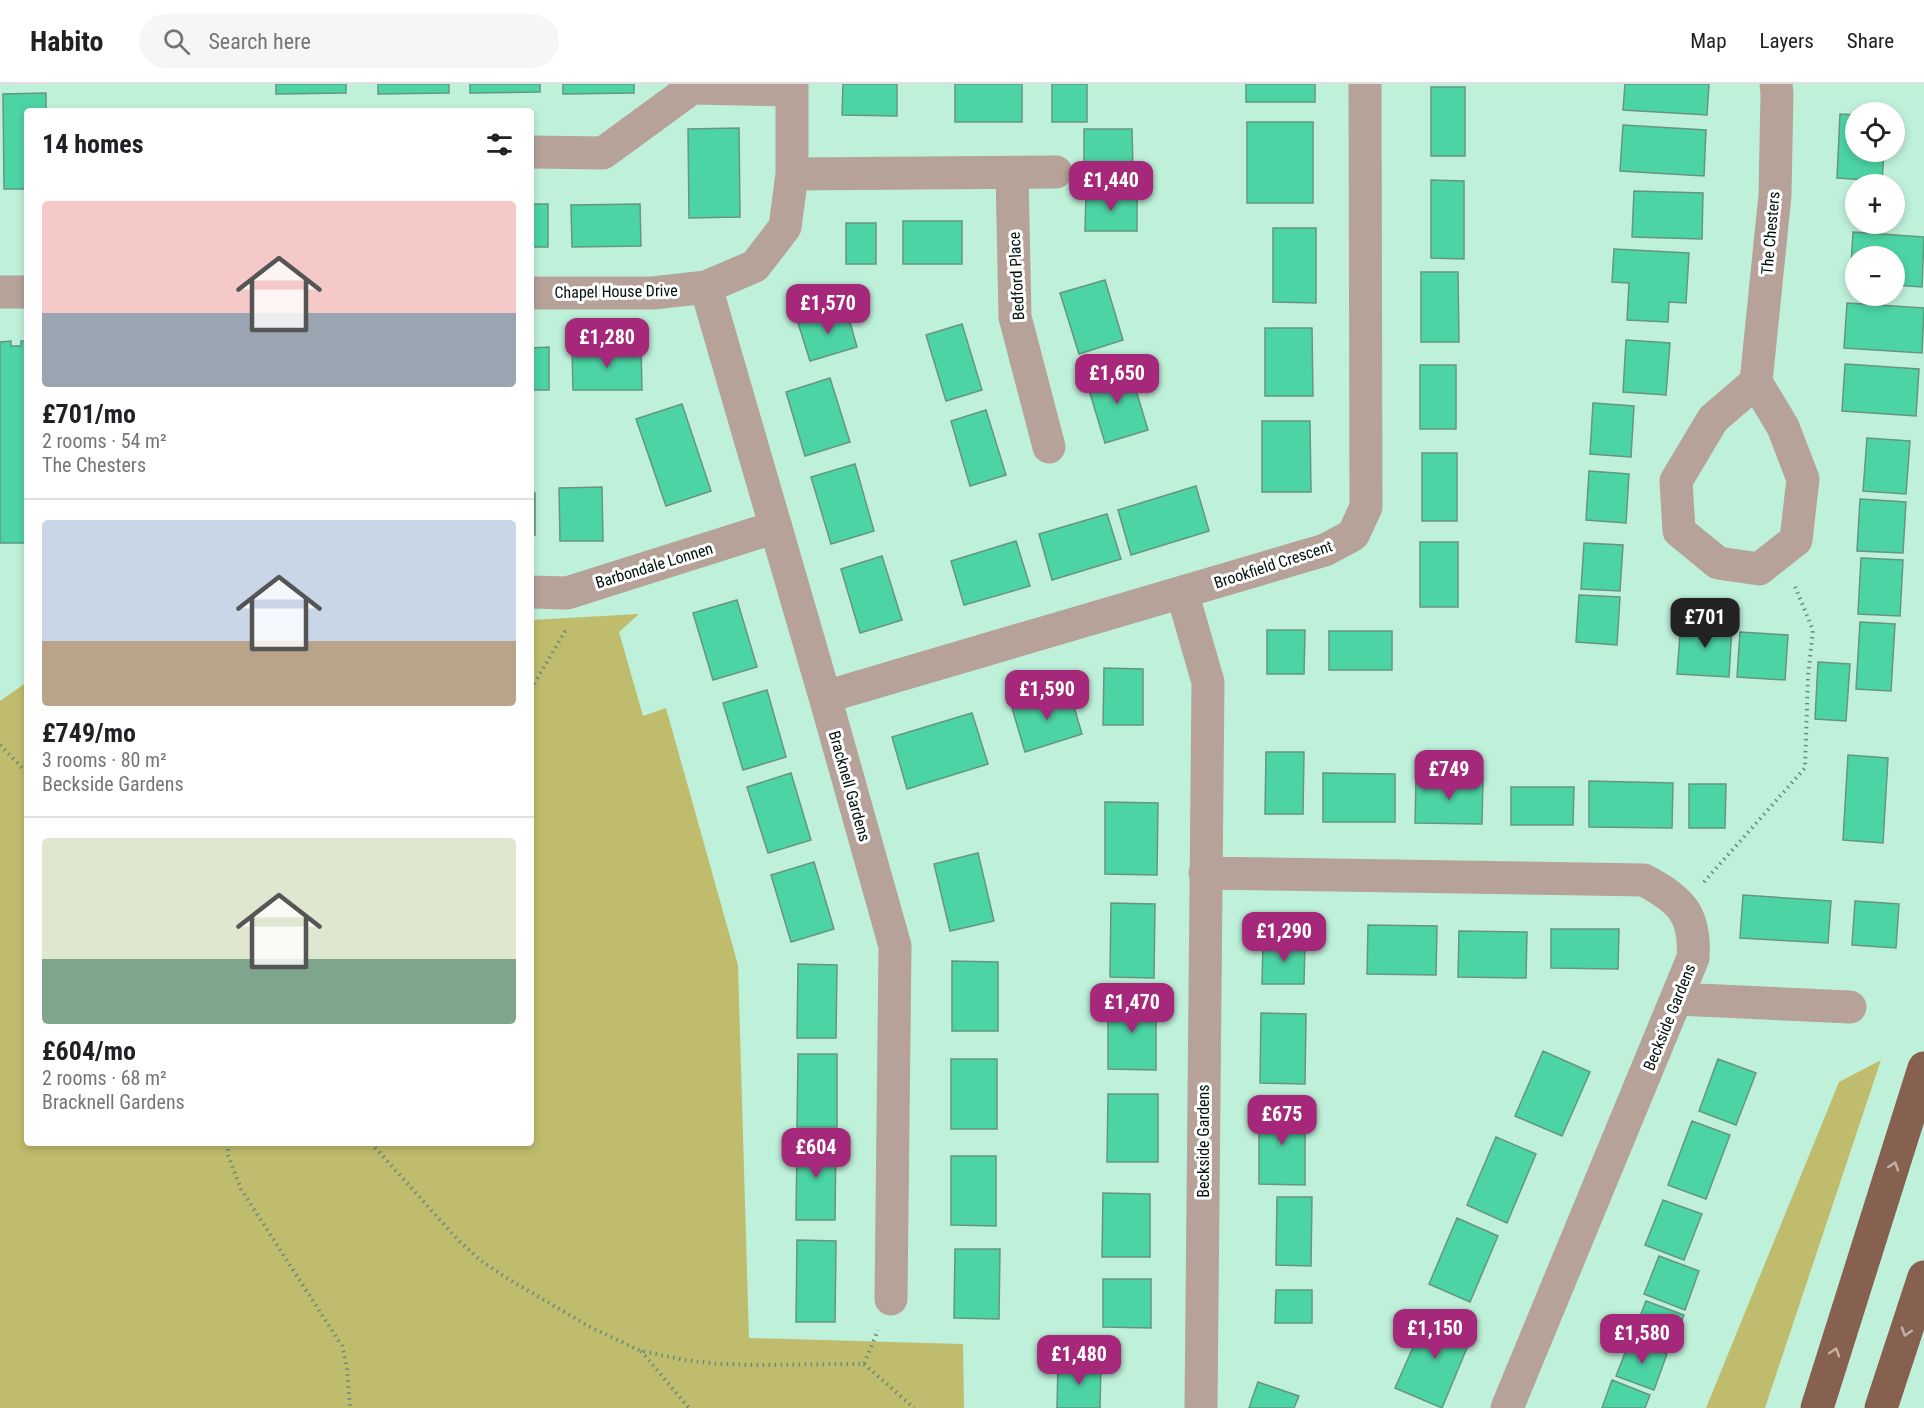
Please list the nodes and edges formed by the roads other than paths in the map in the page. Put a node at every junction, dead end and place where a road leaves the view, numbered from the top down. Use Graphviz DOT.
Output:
graph roads {
  1 [pos="1365,84"];
  2 [pos="1776,84"];
  3 [pos="792,87"];
  4 [pos="534,152"];
  5 [pos="1056,172"];
  6 [pos="1012,173"];
  7 [pos="792,174"];
  8 [pos="706,287"];
  9 [pos="0,292"];
  10 [pos="24,292"];
  11 [pos="534,293"];
  12 [pos="1756,382"];
  13 [pos="1049,447"];
  14 [pos="776,527"];
  15 [pos="534,592"];
  16 [pos="1182,592"];
  17 [pos="825,698"];
  18 [pos="1205,873"];
  19 [pos="1677,999"];
  20 [pos="1850,1008"];
  21 [pos="1924,1068"];
  22 [pos="1924,1277"];
  23 [pos="891,1299"];
  24 [pos="1201,1408"];
  25 [pos="1507,1408"];
  26 [pos="1817,1408"];
  27 [pos="1881,1408"];
  1 -- 16 [label="street, Brookfield Crescent"];
  2 -- 12 [label="street, The Chesters"];
  3 -- 4 [label="street"];
  3 -- 7 [label="street, Chapel House Drive"];
  5 -- 6 [label="street"];
  6 -- 7 [label="street"];
  6 -- 13 [label="street, Bedford Place"];
  7 -- 8 [label="street, Chapel House Drive"];
  8 -- 11 [label="street, Chapel House Drive"];
  8 -- 14 [label="street, Bracknell Gardens"];
  9 -- 10 [label="street"];
  12 -- 12 [label="street"];
  14 -- 15 [label="street, Barbondale Lonnen"];
  14 -- 17 [label="street, Bracknell Gardens"];
  16 -- 17 [label="street, Brookfield Crescent"];
  16 -- 18 [label="street, Beckside Gardens"];
  17 -- 23 [label="street, Bracknell Gardens"];
  18 -- 19 [label="street, Beckside Gardens"];
  18 -- 24 [label="street, Beckside Gardens"];
  19 -- 20 [label="street"];
  19 -- 25 [label="street, Beckside Gardens"];
  26 -- 21 [label="highway, one-way"];
  22 -- 27 [label="highway, one-way"];
}
